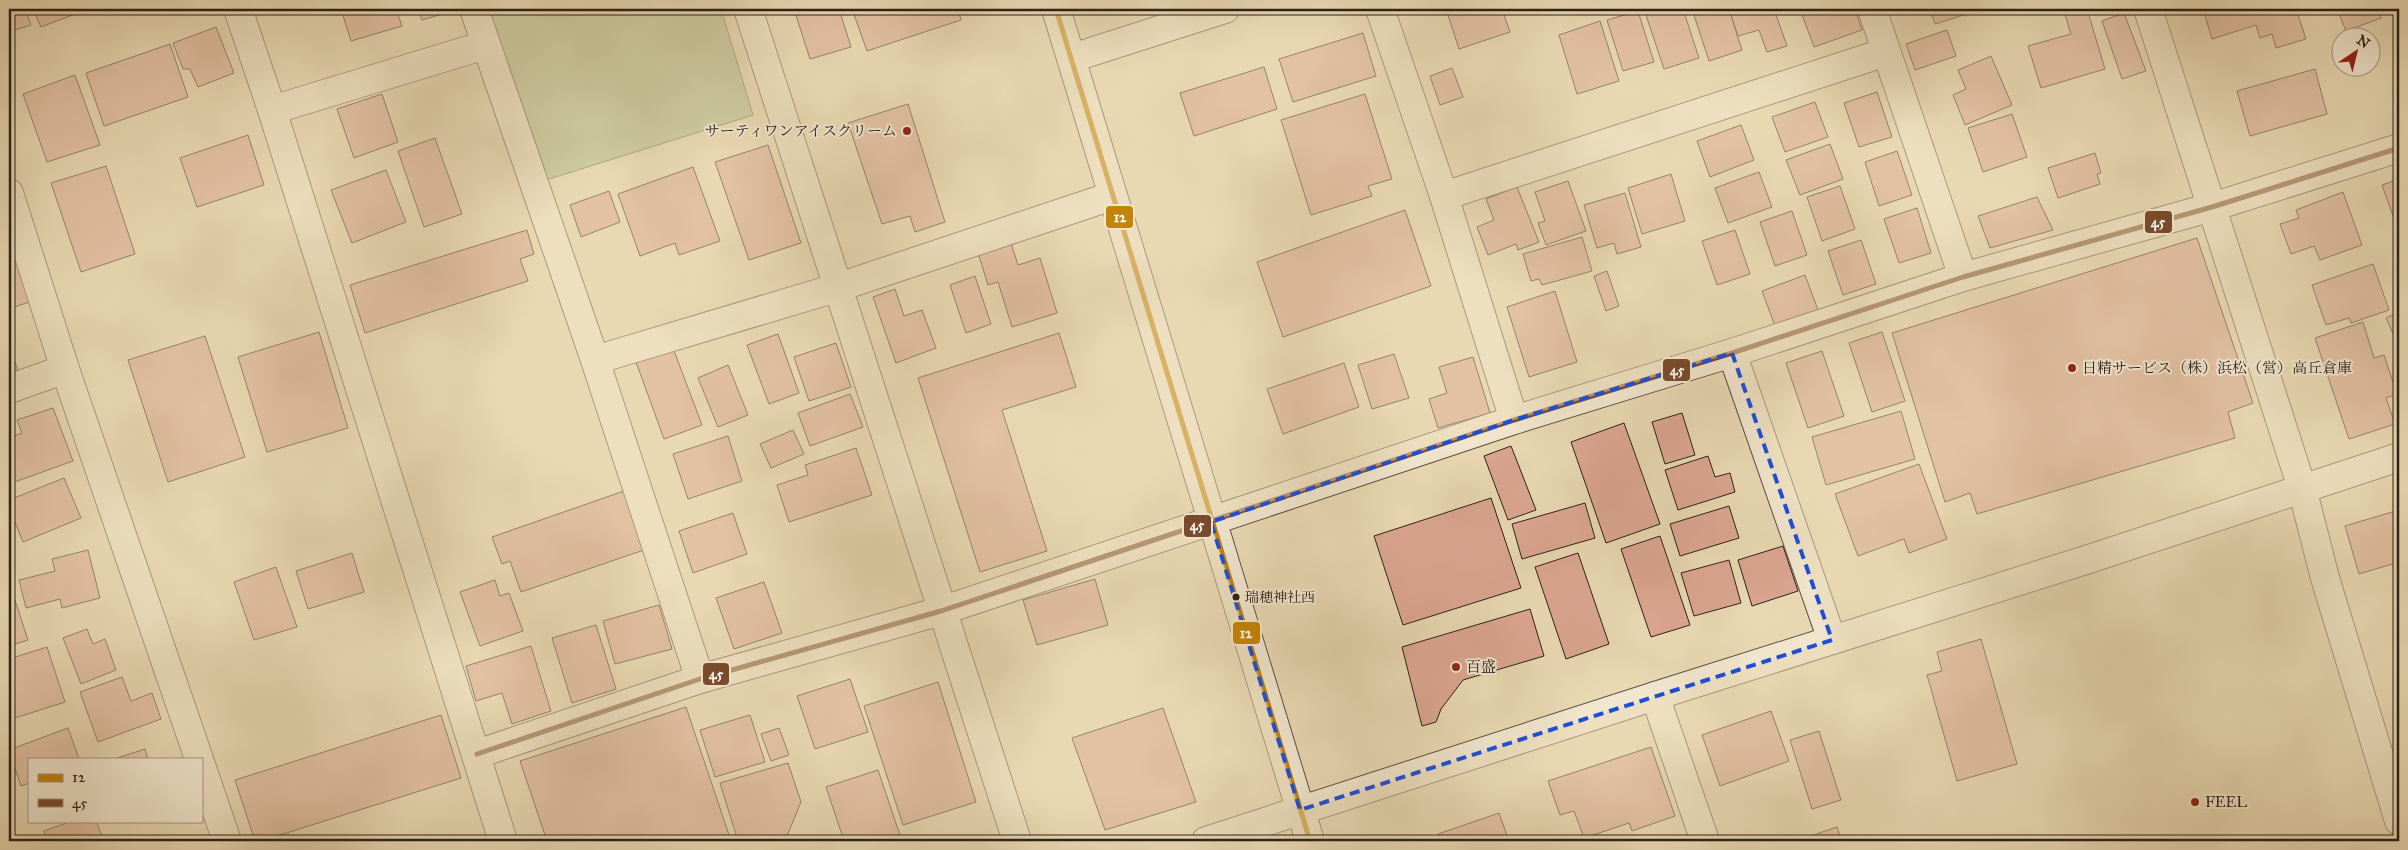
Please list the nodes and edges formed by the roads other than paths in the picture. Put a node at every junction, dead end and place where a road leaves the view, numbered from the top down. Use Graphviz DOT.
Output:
graph roads {
  1 [pos="238,9"];
  2 [pos="474,9"];
  3 [pos="748,9"];
  4 [pos="1056,9"];
  5 [pos="1225,9"];
  6 [pos="1380,9"];
  7 [pos="1872,9"];
  8 [pos="2148,9"];
  9 [pos="485,45"];
  10 [pos="1886,52"];
  11 [pos="1072,58"];
  12 [pos="272,110"];
  13 [pos="2399,148"];
  14 [pos="9,193"];
  15 [pos="1112,196"];
  16 [pos="1444,196"];
  17 [pos="2212,208"];
  18 [pos="1963,277"];
  19 [pos="836,288"];
  20 [pos="1732,353"];
  21 [pos="595,360"];
  22 [pos="65,369"];
  23 [pos="9,389"];
  24 [pos="1514,420"];
  25 [pos="2399,457"];
  26 [pos="2302,488"];
  27 [pos="1211,522"];
  28 [pos="941,611"];
  29 [pos="1832,640"];
  30 [pos="700,679"];
  31 [pos="1655,696"];
  32 [pos="477,754"];
  33 [pos="199,758"];
  34 [pos="202,769"];
  35 [pos="1300,810"];
  36 [pos="2399,821"];
  37 [pos="221,840"];
  38 [pos="504,841"];
  39 [pos="1016,841"];
  40 [pos="1206,841"];
  41 [pos="1310,841"];
  42 [pos="1705,841"];
  1 -- 12 [label="street"];
  2 -- 9 [label="street"];
  3 -- 19 [label="street"];
  4 -- 11 [label="street"];
  5 -- 11 [label="street"];
  6 -- 16 [label="street"];
  7 -- 10 [label="street"];
  8 -- 17 [label="street"];
  9 -- 12 [label="street"];
  9 -- 21 [label="street"];
  10 -- 16 [label="street"];
  10 -- 18 [label="street"];
  11 -- 15 [label="street"];
  12 -- 32 [label="street"];
  13 -- 17 [label="street"];
  14 -- 22 [label="street"];
  15 -- 19 [label="street"];
  15 -- 27 [label="street"];
  16 -- 24 [label="street"];
  17 -- 18 [label="street"];
  17 -- 26 [label="street"];
  18 -- 20 [label="street"];
  19 -- 21 [label="street"];
  19 -- 28 [label="street"];
  20 -- 24 [label="street"];
  20 -- 29 [label="street"];
  21 -- 30 [label="street"];
  22 -- 23 [label="street"];
  22 -- 33 [label="street"];
  24 -- 27 [label="street"];
  25 -- 26 [label="street"];
  26 -- 29 [label="street"];
  26 -- 36 [label="street"];
  27 -- 28 [label="street"];
  27 -- 35 [label="street"];
  28 -- 30 [label="street"];
  28 -- 39 [label="street"];
  29 -- 31 [label="street"];
  30 -- 32 [label="street"];
  31 -- 35 [label="street"];
  31 -- 42 [label="street"];
  32 -- 38 [label="street"];
  34 -- 37 [label="street"];
  35 -- 40 [label="street"];
  35 -- 41 [label="street"];
}
